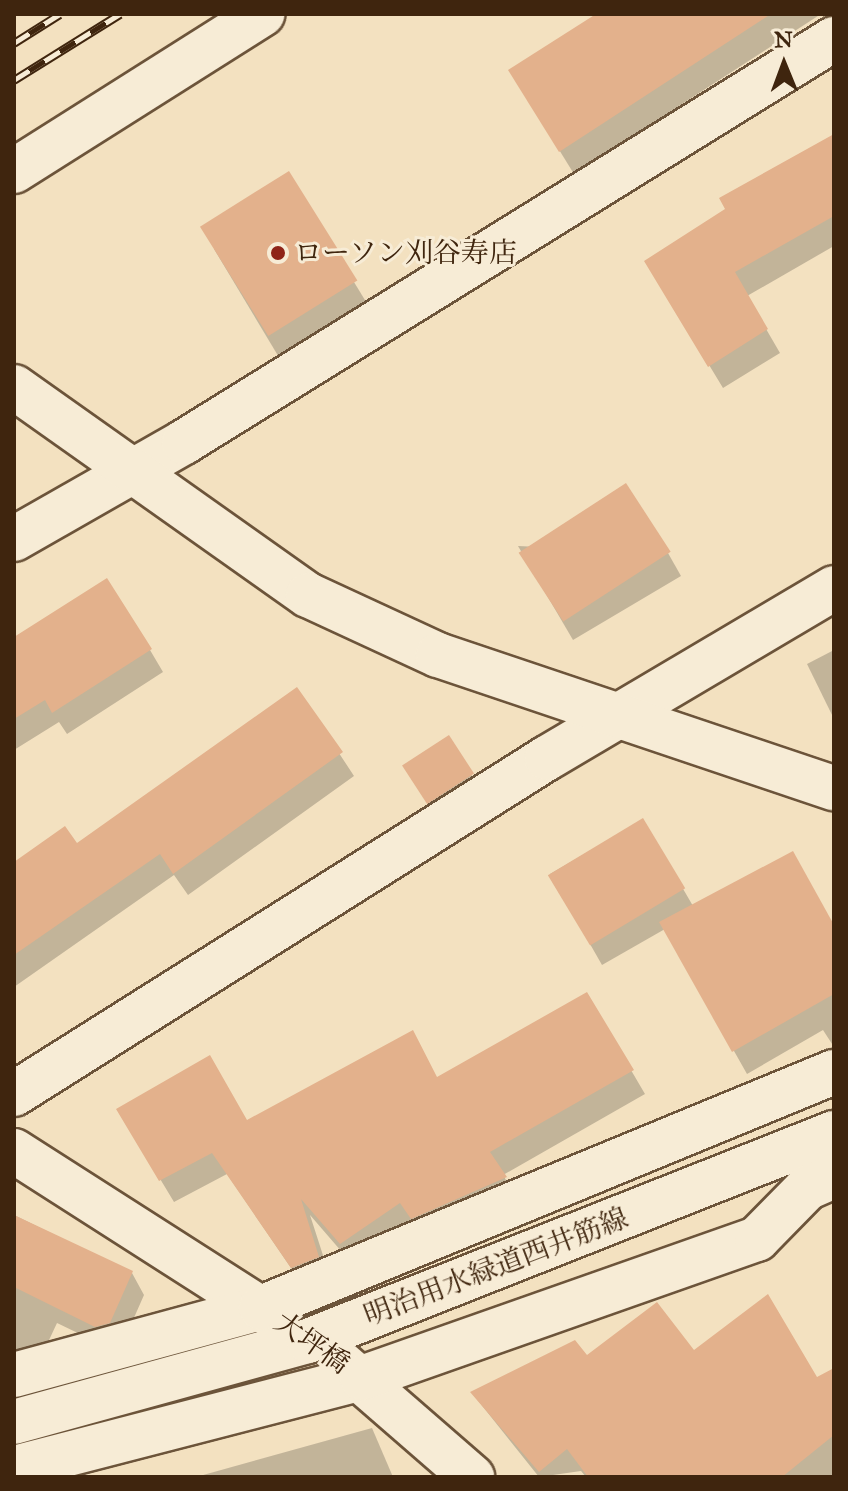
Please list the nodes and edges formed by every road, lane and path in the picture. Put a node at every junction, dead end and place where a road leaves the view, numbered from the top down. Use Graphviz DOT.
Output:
graph roads {
  1 [pos="262,14"];
  2 [pos="834,39"];
  3 [pos="14,171"];
  4 [pos="14,387"];
  5 [pos="124,470"];
  6 [pos="14,539"];
  7 [pos="834,588"];
  8 [pos="618,715"];
  9 [pos="834,788"];
  10 [pos="834,1072"];
  11 [pos="14,1094"];
  12 [pos="834,1133"];
  13 [pos="14,1151"];
  14 [pos="834,1176"];
  15 [pos="261,1308"];
  16 [pos="308,1341"];
  17 [pos="14,1375"];
  18 [pos="362,1378"];
  19 [pos="14,1422"];
  20 [pos="14,1468"];
  21 [pos="472,1477"];
  1 -- 3 [label="street"];
  2 -- 5 [label="street"];
  4 -- 5 [label="street"];
  5 -- 6 [label="street"];
  5 -- 8 [label="street"];
  7 -- 8 [label="street"];
  8 -- 9 [label="street"];
  8 -- 11 [label="street"];
  10 -- 15 [label="street"];
  12 -- 16 [label="street, 明治用水緑道西井筋線"];
  13 -- 15 [label="street, 大坪橋"];
  14 -- 18 [label="street"];
  15 -- 16 [label="street, 大坪橋"];
  15 -- 17 [label="street"];
  16 -- 18 [label="street, 大坪橋"];
  16 -- 19 [label="street, 明治用水緑道西井筋線"];
  18 -- 20 [label="street"];
  18 -- 21 [label="street, 大坪橋"];
}
